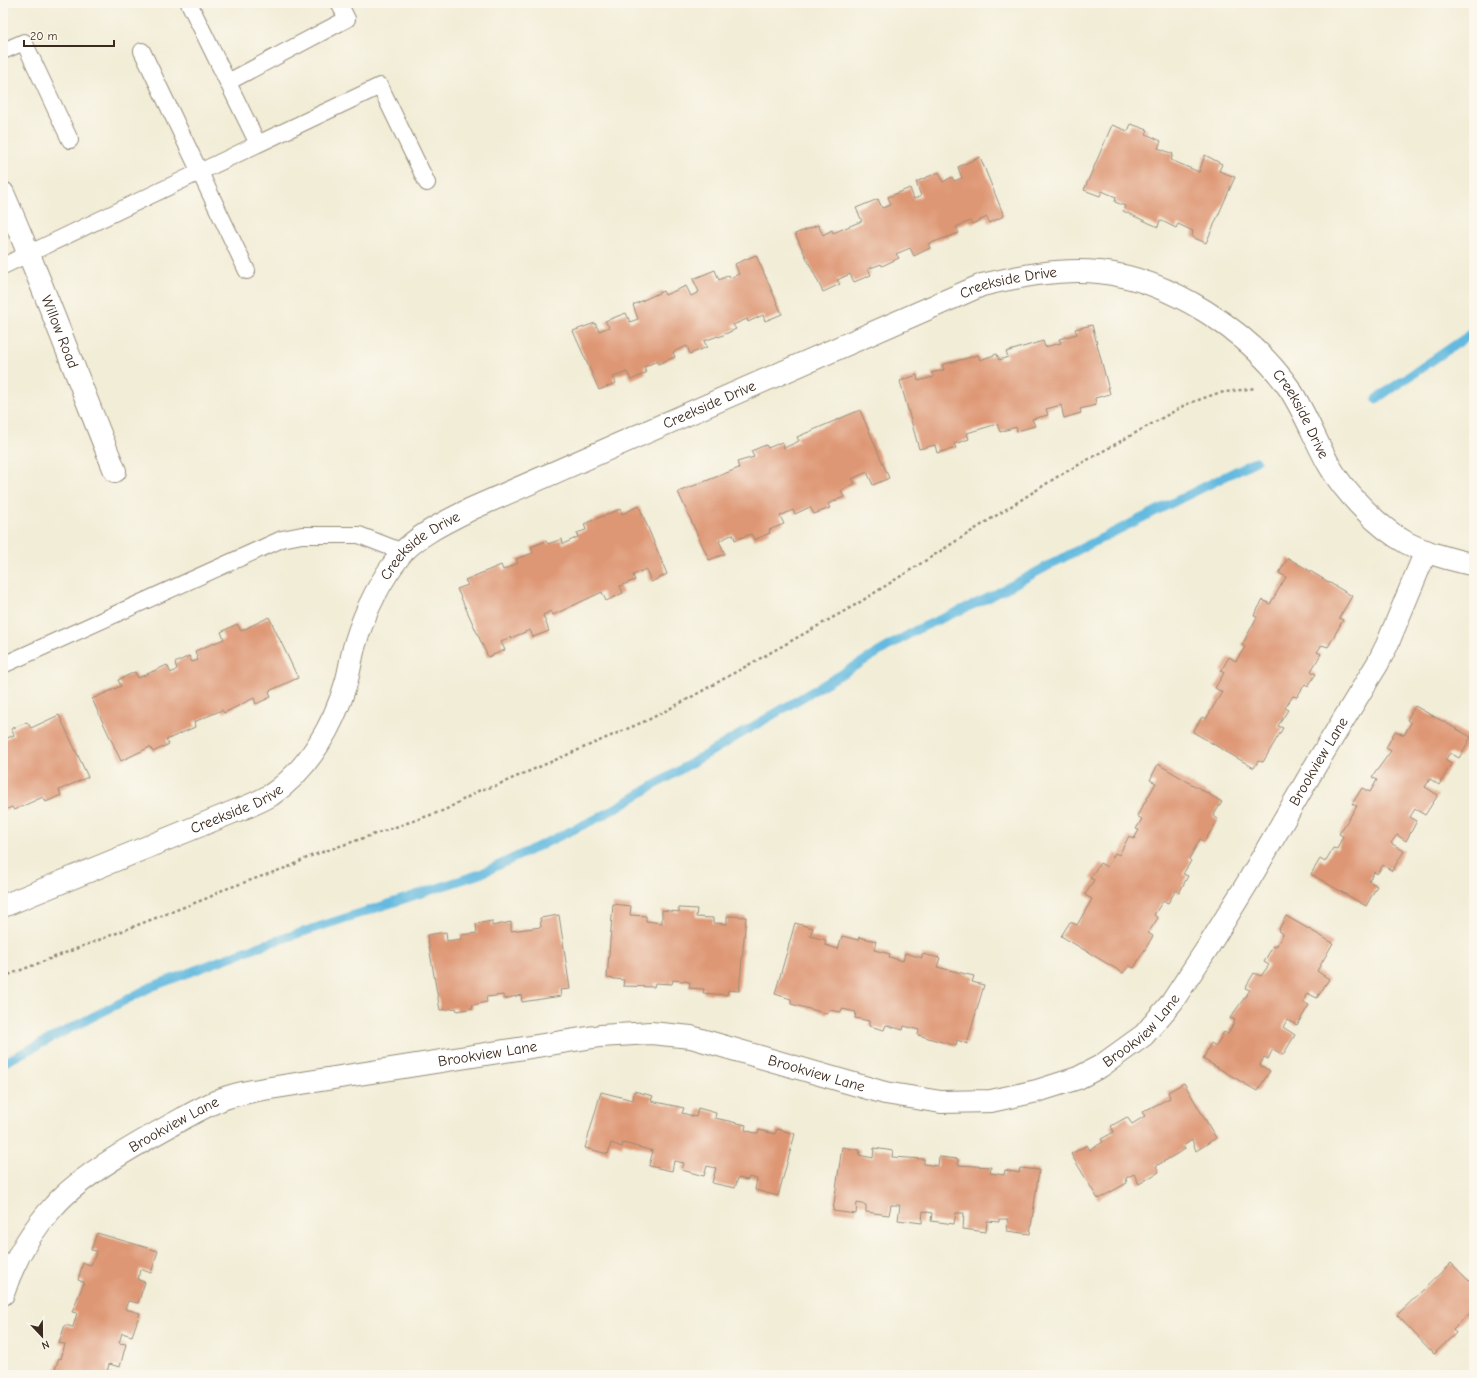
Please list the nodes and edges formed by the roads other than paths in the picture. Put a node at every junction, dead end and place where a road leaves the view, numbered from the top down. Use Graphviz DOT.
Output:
graph roads {
  1 [pos="189,3"];
  2 [pos="339,3"];
  3 [pos="3,51"];
  4 [pos="142,51"];
  5 [pos="228,82"];
  6 [pos="70,140"];
  7 [pos="258,144"];
  8 [pos="198,172"];
  9 [pos="427,182"];
  10 [pos="3,193"];
  11 [pos="29,254"];
  12 [pos="3,266"];
  13 [pos="247,271"];
  14 [pos="115,471"];
  15 [pos="1426,551"];
  16 [pos="404,552"];
  17 [pos="1474,564"];
  18 [pos="3,665"];
  19 [pos="3,906"];
  20 [pos="3,1294"];
  1 -- 5 [label="lane"];
  2 -- 5 [label="lane"];
  3 -- 6 [label="lane"];
  4 -- 8 [label="lane"];
  5 -- 7 [label="lane"];
  7 -- 8 [label="lane"];
  7 -- 9 [label="lane"];
  8 -- 11 [label="lane"];
  8 -- 13 [label="lane"];
  10 -- 11 [label="street, Willow Road"];
  11 -- 12 [label="lane"];
  11 -- 14 [label="street, Willow Road"];
  15 -- 16 [label="street, Creekside Drive"];
  15 -- 17 [label="street, Creekside Drive"];
  15 -- 20 [label="street, Brookview Lane"];
  16 -- 18 [label="lane"];
  16 -- 19 [label="street, Creekside Drive"];
}
